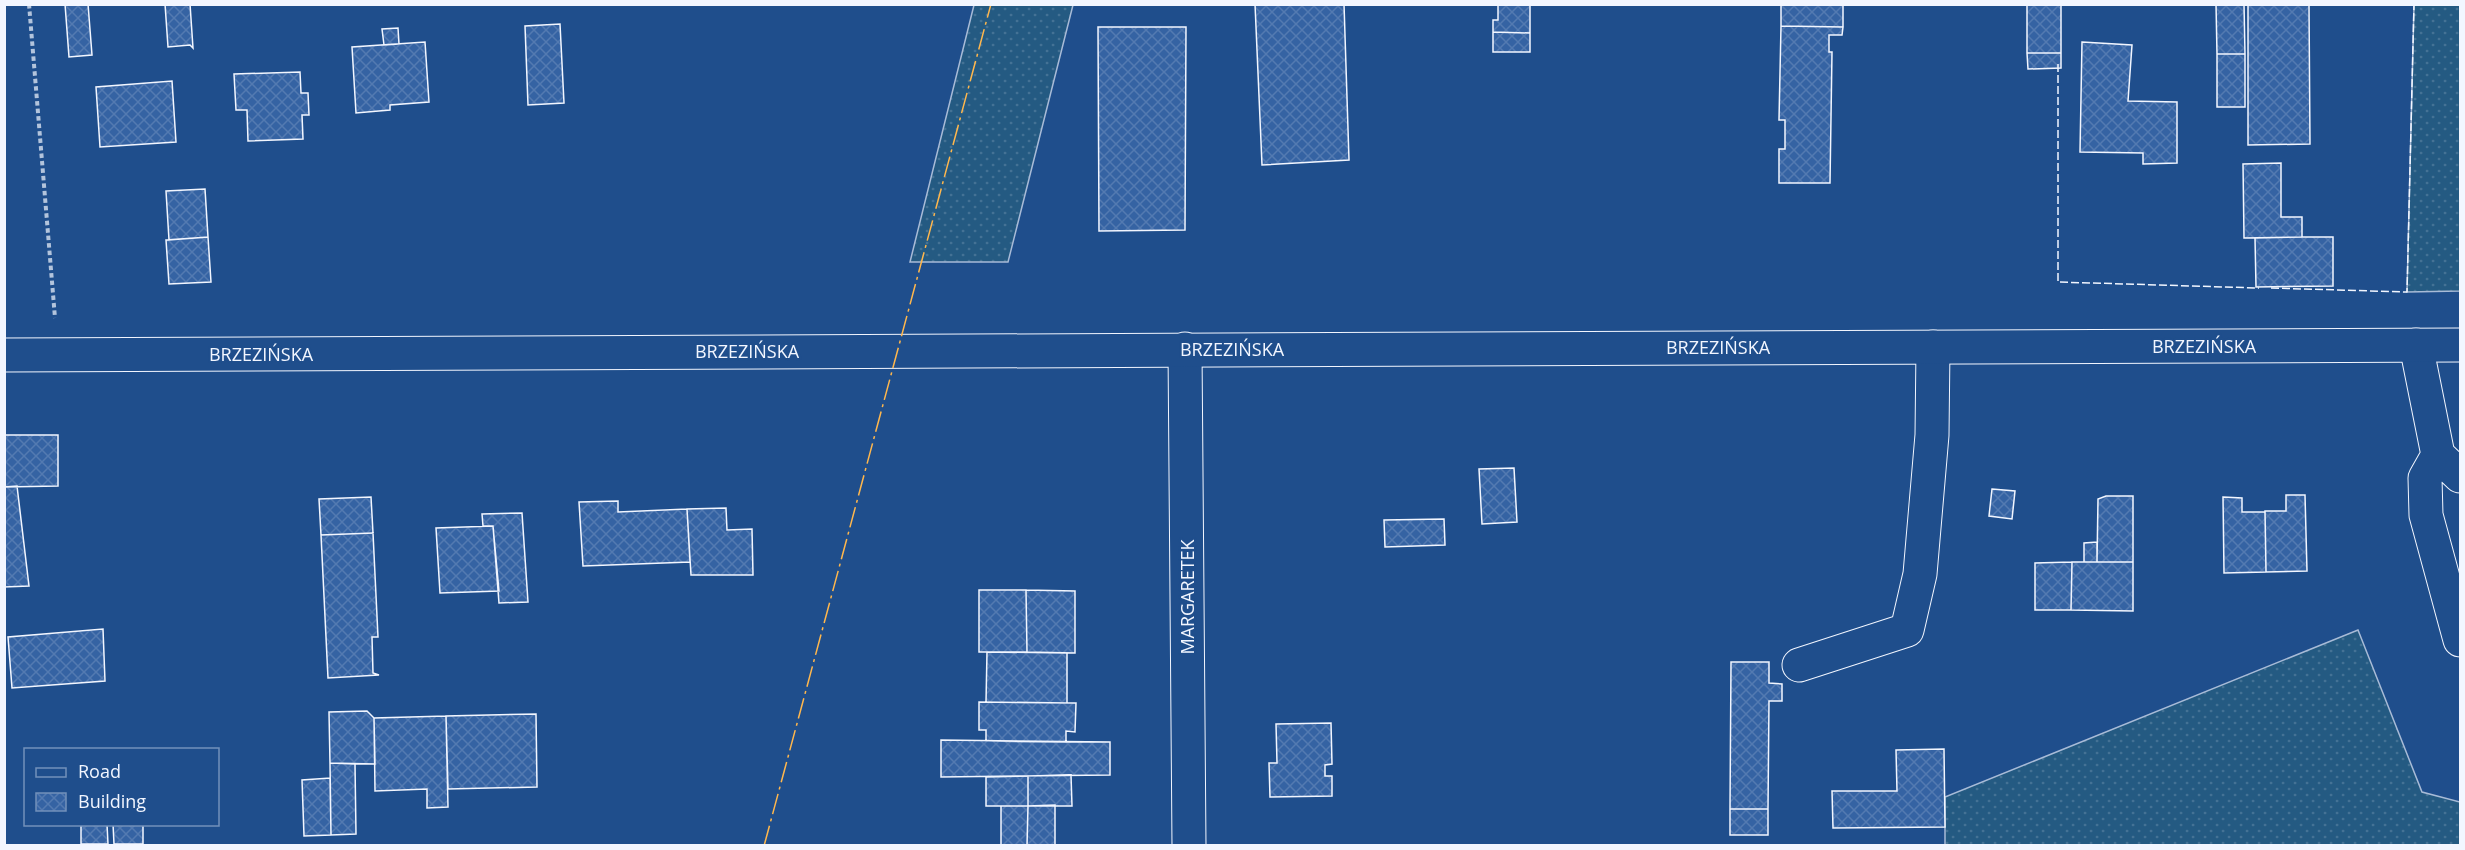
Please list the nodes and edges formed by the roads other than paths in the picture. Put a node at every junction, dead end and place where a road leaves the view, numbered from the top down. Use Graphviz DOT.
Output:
graph roads {
  1 [pos="2416,345"];
  2 [pos="2460,345"];
  3 [pos="1933,347"];
  4 [pos="1185,349"];
  5 [pos="4,355"];
  6 [pos="2449,465"];
  7 [pos="2460,640"];
  8 [pos="1799,665"];
  9 [pos="1189,846"];
  1 -- 2 [label="main road, BRZEZIŃSKA"];
  1 -- 3 [label="main road, BRZEZIŃSKA"];
  1 -- 6 [label="main road"];
  3 -- 4 [label="main road, BRZEZIŃSKA"];
  3 -- 8 [label="main road"];
  4 -- 5 [label="main road, BRZEZIŃSKA"];
  4 -- 9 [label="main road, MARGARETEK"];
  6 -- 7 [label="main road"];
}
